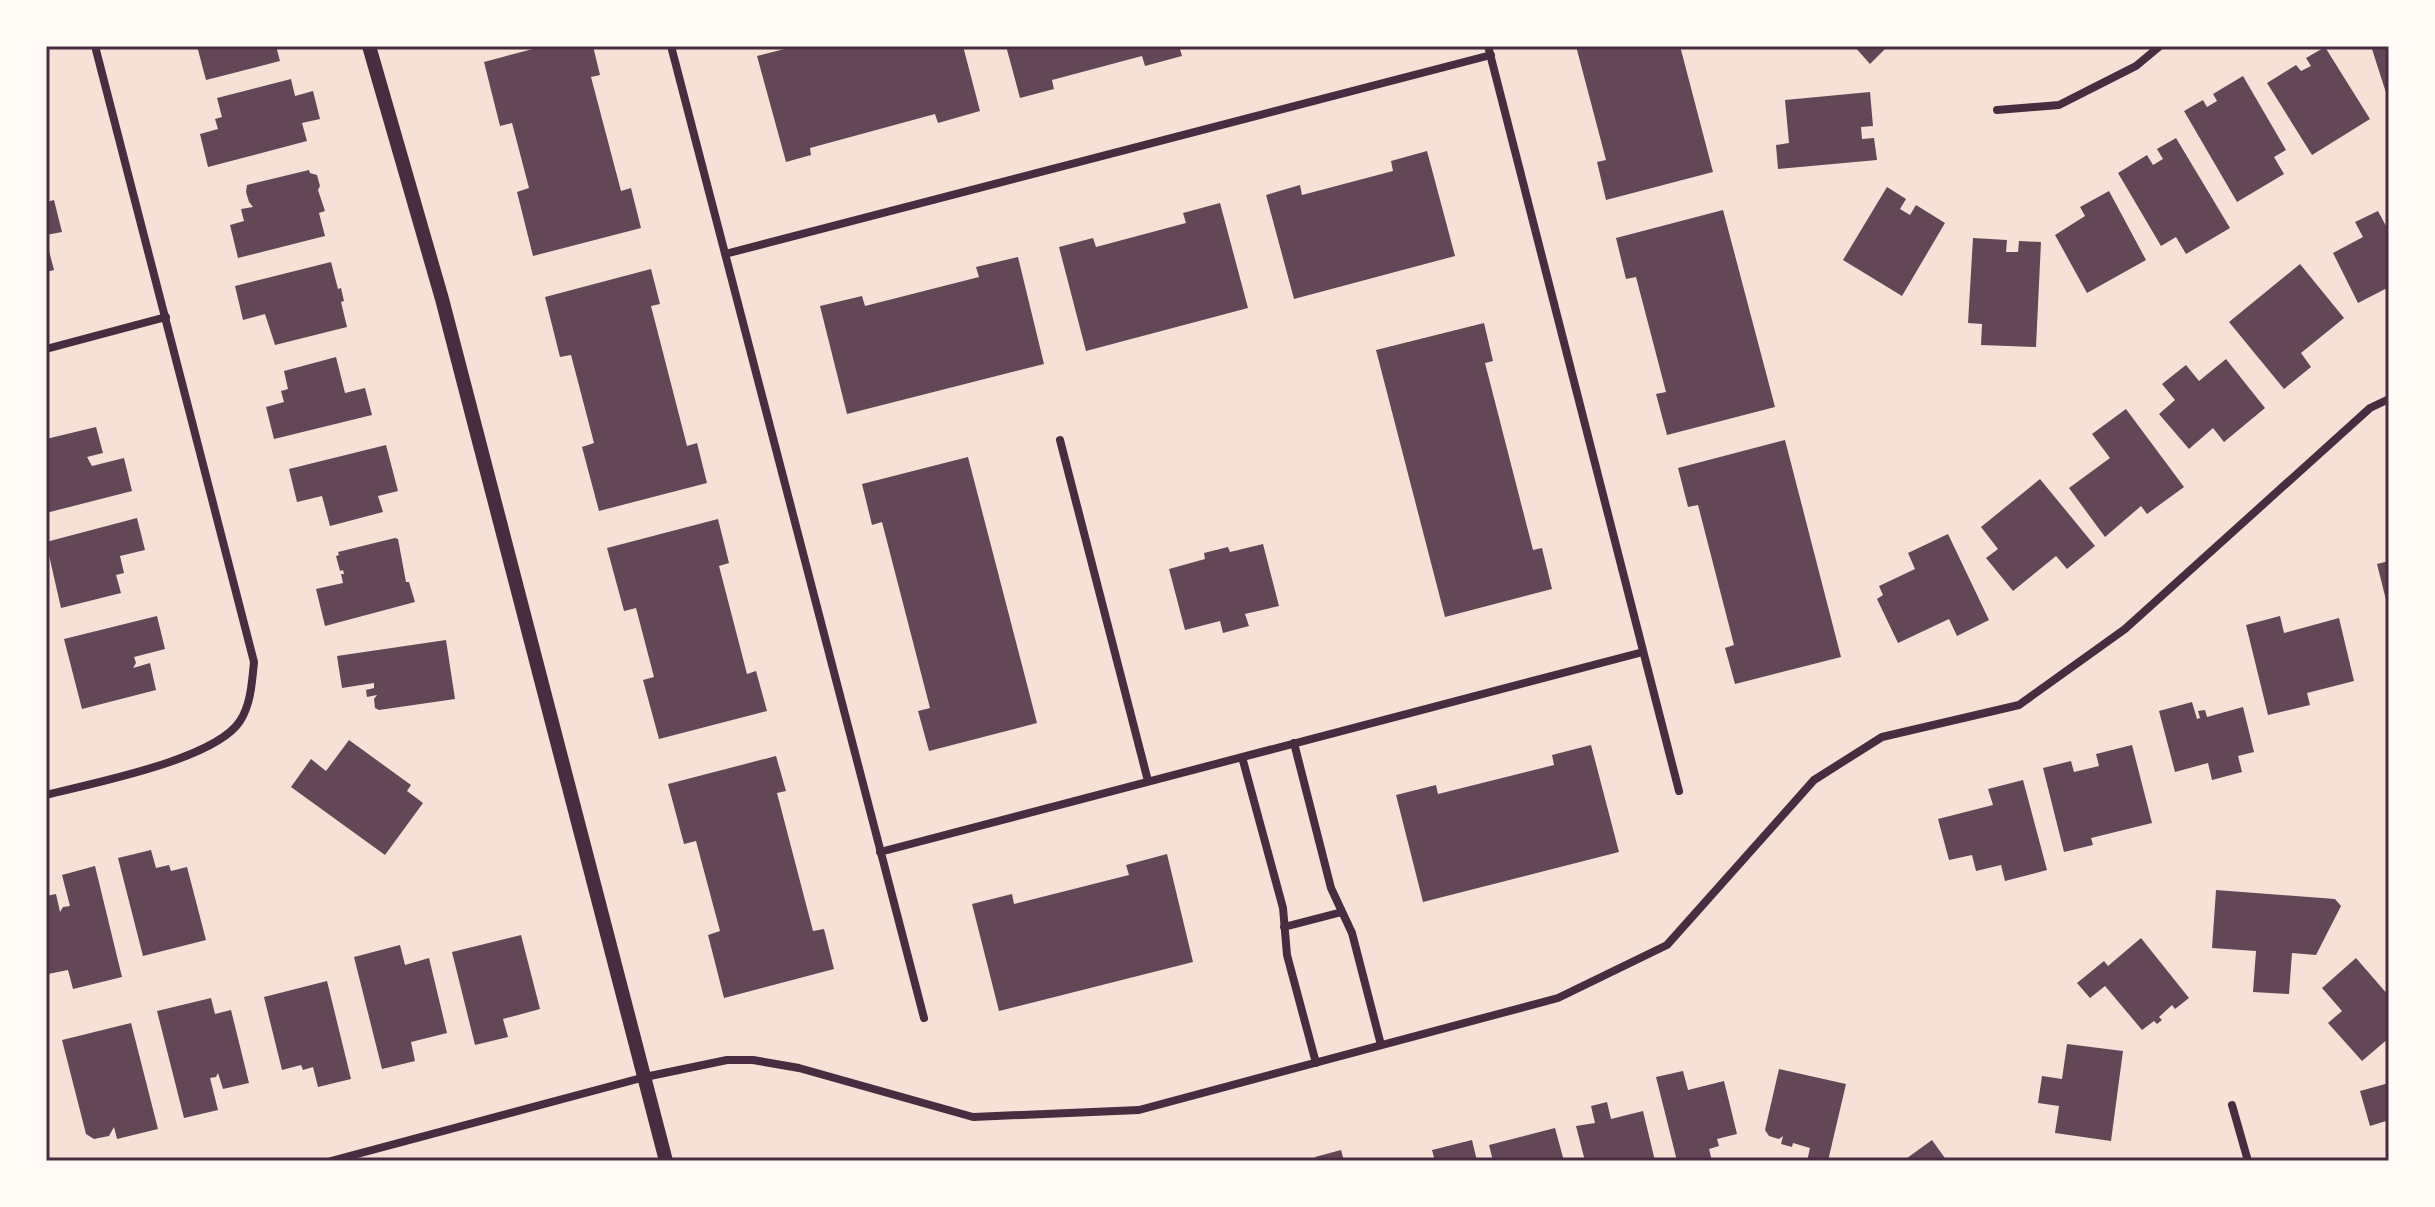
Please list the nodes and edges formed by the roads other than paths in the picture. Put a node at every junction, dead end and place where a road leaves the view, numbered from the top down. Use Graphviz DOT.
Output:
graph roads {
  1 [pos="95,46"];
  2 [pos="369,46"];
  3 [pos="671,46"];
  4 [pos="2160,46"];
  5 [pos="1490,50"];
  6 [pos="1997,110"];
  7 [pos="725,254"];
  8 [pos="166,317"];
  9 [pos="46,349"];
  10 [pos="2389,399"];
  11 [pos="1060,440"];
  12 [pos="1643,652"];
  13 [pos="1294,743"];
  14 [pos="1242,757"];
  15 [pos="1148,781"];
  16 [pos="1679,791"];
  17 [pos="46,795"];
  18 [pos="880,852"];
  19 [pos="1342,912"];
  20 [pos="1284,927"];
  21 [pos="924,1018"];
  22 [pos="1381,1045"];
  23 [pos="1316,1063"];
  24 [pos="645,1077"];
  25 [pos="2232,1105"];
  26 [pos="354,1158"];
  27 [pos="331,1161"];
  28 [pos="666,1161"];
  29 [pos="2248,1161"];
  1 -- 8 [label="street"];
  2 -- 24 [label="street"];
  3 -- 7 [label="street"];
  4 -- 6 [label="street"];
  5 -- 7 [label="street"];
  5 -- 12 [label="street"];
  7 -- 18 [label="street"];
  8 -- 9 [label="street"];
  8 -- 17 [label="street"];
  10 -- 22 [label="street"];
  11 -- 15 [label="street"];
  12 -- 13 [label="street"];
  12 -- 16 [label="street"];
  13 -- 14 [label="street"];
  13 -- 19 [label="street"];
  14 -- 15 [label="street"];
  14 -- 20 [label="street"];
  15 -- 18 [label="street"];
  18 -- 21 [label="street"];
  19 -- 20 [label="street"];
  19 -- 22 [label="street"];
  20 -- 23 [label="street"];
  22 -- 23 [label="street"];
  23 -- 24 [label="street"];
  24 -- 26 [label="street"];
  24 -- 28 [label="street"];
  25 -- 29 [label="street"];
  26 -- 27 [label="street"];
}
